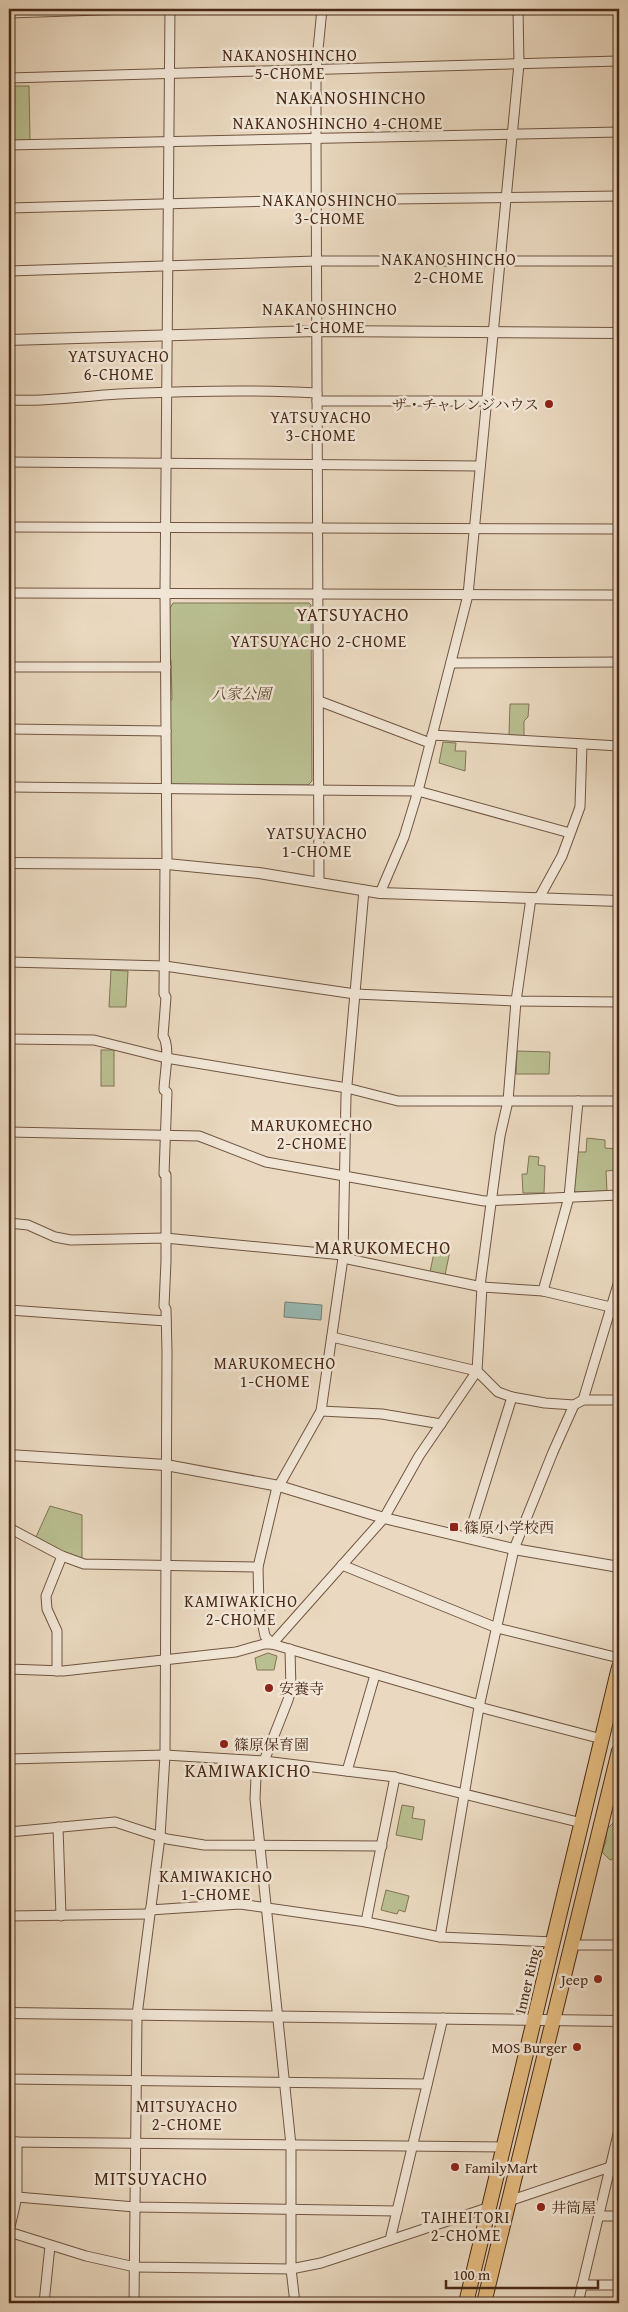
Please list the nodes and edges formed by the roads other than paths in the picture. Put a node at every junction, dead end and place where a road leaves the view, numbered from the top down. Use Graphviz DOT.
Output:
graph roads {
  1 [pos="130,9"];
  2 [pos="170,9"];
  3 [pos="322,9"];
  4 [pos="518,9"];
  5 [pos="9,13"];
  6 [pos="619,61"];
  7 [pos="519,64"];
  8 [pos="316,70"];
  9 [pos="170,74"];
  10 [pos="9,78"];
  11 [pos="619,132"];
  12 [pos="512,134"];
  13 [pos="316,138"];
  14 [pos="169,142"];
  15 [pos="9,145"];
  16 [pos="506,196"];
  17 [pos="619,196"];
  18 [pos="316,200"];
  19 [pos="169,204"];
  20 [pos="9,208"];
  21 [pos="316,261"];
  22 [pos="499,261"];
  23 [pos="619,261"];
  24 [pos="168,266"];
  25 [pos="9,271"];
  26 [pos="317,331"];
  27 [pos="494,332"];
  28 [pos="619,333"];
  29 [pos="168,336"];
  30 [pos="9,340"];
  31 [pos="168,394"];
  32 [pos="317,397"];
  33 [pos="9,400"];
  34 [pos="487,402"];
  35 [pos="9,462"];
  36 [pos="168,463"];
  37 [pos="318,464"];
  38 [pos="480,466"];
  39 [pos="9,527"];
  40 [pos="166,528"];
  41 [pos="318,529"];
  42 [pos="619,529"];
  43 [pos="474,530"];
  44 [pos="9,593"];
  45 [pos="165,593"];
  46 [pos="318,594"];
  47 [pos="468,595"];
  48 [pos="619,595"];
  49 [pos="619,662"];
  50 [pos="450,663"];
  51 [pos="166,667"];
  52 [pos="9,668"];
  53 [pos="319,701"];
  54 [pos="9,729"];
  55 [pos="166,731"];
  56 [pos="431,739"];
  57 [pos="582,744"];
  58 [pos="619,746"];
  59 [pos="9,787"];
  60 [pos="167,788"];
  61 [pos="319,789"];
  62 [pos="418,791"];
  63 [pos="570,833"];
  64 [pos="9,863"];
  65 [pos="166,864"];
  66 [pos="319,883"];
  67 [pos="364,890"];
  68 [pos="380,893"];
  69 [pos="535,898"];
  70 [pos="619,901"];
  71 [pos="9,962"];
  72 [pos="165,966"];
  73 [pos="354,994"];
  74 [pos="516,1001"];
  75 [pos="619,1002"];
  76 [pos="9,1038"];
  77 [pos="166,1058"];
  78 [pos="348,1088"];
  79 [pos="508,1101"];
  80 [pos="578,1101"];
  81 [pos="619,1101"];
  82 [pos="9,1132"];
  83 [pos="164,1136"];
  84 [pos="345,1177"];
  85 [pos="619,1195"];
  86 [pos="569,1197"];
  87 [pos="492,1199"];
  88 [pos="9,1223"];
  89 [pos="165,1238"];
  90 [pos="343,1256"];
  91 [pos="619,1281"];
  92 [pos="481,1287"];
  93 [pos="543,1291"];
  94 [pos="616,1309"];
  95 [pos="9,1310"];
  96 [pos="166,1321"];
  97 [pos="332,1337"];
  98 [pos="477,1371"];
  99 [pos="512,1397"];
  100 [pos="583,1400"];
  101 [pos="619,1400"];
  102 [pos="574,1405"];
  103 [pos="321,1411"];
  104 [pos="441,1424"];
  105 [pos="9,1455"];
  106 [pos="166,1465"];
  107 [pos="279,1486"];
  108 [pos="384,1518"];
  109 [pos="9,1528"];
  110 [pos="468,1538"];
  111 [pos="514,1549"];
  112 [pos="62,1556"];
  113 [pos="342,1565"];
  114 [pos="166,1566"];
  115 [pos="258,1567"];
  116 [pos="619,1567"];
  117 [pos="497,1628"];
  118 [pos="272,1644"];
  119 [pos="290,1649"];
  120 [pos="619,1658"];
  121 [pos="166,1661"];
  122 [pos="619,1667"];
  123 [pos="9,1669"];
  124 [pos="57,1671"];
  125 [pos="375,1675"];
  126 [pos="479,1706"];
  127 [pos="602,1739"];
  128 [pos="619,1751"];
  129 [pos="166,1755"];
  130 [pos="9,1759"];
  131 [pos="262,1761"];
  132 [pos="347,1771"];
  133 [pos="395,1777"];
  134 [pos="464,1795"];
  135 [pos="582,1823"];
  136 [pos="58,1827"];
  137 [pos="9,1832"];
  138 [pos="160,1836"];
  139 [pos="261,1845"];
  140 [pos="382,1846"];
  141 [pos="267,1909"];
  142 [pos="149,1912"];
  143 [pos="9,1916"];
  144 [pos="61,1916"];
  145 [pos="366,1922"];
  146 [pos="440,1936"];
  147 [pos="553,1942"];
  148 [pos="571,1944"];
  149 [pos="619,1944"];
  150 [pos="9,2013"];
  151 [pos="138,2015"];
  152 [pos="278,2017"];
  153 [pos="443,2018"];
  154 [pos="534,2020"];
  155 [pos="553,2021"];
  156 [pos="619,2021"];
  157 [pos="9,2079"];
  158 [pos="137,2080"];
  159 [pos="284,2082"];
  160 [pos="427,2084"];
  161 [pos="619,2130"];
  162 [pos="13,2142"];
  163 [pos="136,2143"];
  164 [pos="291,2145"];
  165 [pos="412,2146"];
  166 [pos="504,2147"];
  167 [pos="615,2166"];
  168 [pos="17,2197"];
  169 [pos="509,2200"];
  170 [pos="135,2207"];
  171 [pos="490,2207"];
  172 [pos="291,2209"];
  173 [pos="397,2211"];
  174 [pos="598,2216"];
  175 [pos="619,2216"];
  176 [pos="9,2232"];
  177 [pos="390,2240"];
  178 [pos="50,2246"];
  179 [pos="135,2267"];
  180 [pos="291,2269"];
  181 [pos="582,2285"];
  182 [pos="619,2285"];
  183 [pos="44,2303"];
  184 [pos="134,2303"];
  185 [pos="295,2303"];
  186 [pos="466,2303"];
  187 [pos="484,2303"];
  188 [pos="578,2303"];
  1 -- 5 [label="street"];
  2 -- 9 [label="street"];
  3 -- 8 [label="street"];
  4 -- 7 [label="street"];
  6 -- 7 [label="street"];
  7 -- 8 [label="street"];
  7 -- 12 [label="street"];
  8 -- 9 [label="street"];
  8 -- 13 [label="street"];
  9 -- 10 [label="street"];
  9 -- 14 [label="street"];
  11 -- 12 [label="street"];
  12 -- 13 [label="street"];
  12 -- 16 [label="street"];
  13 -- 14 [label="street"];
  13 -- 18 [label="street"];
  14 -- 15 [label="street"];
  14 -- 19 [label="street"];
  16 -- 17 [label="street"];
  16 -- 18 [label="street"];
  16 -- 22 [label="street"];
  18 -- 19 [label="street"];
  18 -- 21 [label="street"];
  19 -- 20 [label="street"];
  19 -- 24 [label="street"];
  21 -- 22 [label="street"];
  21 -- 24 [label="street"];
  21 -- 26 [label="street"];
  22 -- 23 [label="street"];
  22 -- 27 [label="street"];
  24 -- 25 [label="street"];
  24 -- 29 [label="street"];
  26 -- 27 [label="street"];
  26 -- 29 [label="street"];
  26 -- 32 [label="street"];
  27 -- 28 [label="street"];
  27 -- 34 [label="street"];
  29 -- 30 [label="street"];
  29 -- 31 [label="street"];
  31 -- 32 [label="street"];
  31 -- 33 [label="street"];
  31 -- 36 [label="street"];
  32 -- 34 [label="street"];
  32 -- 37 [label="street"];
  34 -- 38 [label="street"];
  35 -- 36 [label="street"];
  36 -- 37 [label="street"];
  36 -- 40 [label="street"];
  37 -- 38 [label="street"];
  37 -- 41 [label="street"];
  38 -- 43 [label="street"];
  39 -- 40 [label="street"];
  40 -- 41 [label="street"];
  40 -- 45 [label="street"];
  41 -- 43 [label="street"];
  41 -- 46 [label="street"];
  42 -- 43 [label="street"];
  43 -- 47 [label="street"];
  44 -- 45 [label="street"];
  45 -- 46 [label="street"];
  45 -- 51 [label="street"];
  46 -- 47 [label="street"];
  46 -- 53 [label="street"];
  47 -- 48 [label="street"];
  47 -- 50 [label="street"];
  49 -- 50 [label="street"];
  50 -- 56 [label="street"];
  51 -- 52 [label="street"];
  51 -- 55 [label="street"];
  53 -- 56 [label="street"];
  53 -- 61 [label="street"];
  54 -- 55 [label="street"];
  55 -- 60 [label="street"];
  56 -- 57 [label="street"];
  56 -- 62 [label="street"];
  57 -- 58 [label="street"];
  57 -- 63 [label="street"];
  59 -- 60 [label="street"];
  60 -- 61 [label="street"];
  60 -- 65 [label="street"];
  61 -- 62 [label="street"];
  61 -- 66 [label="street"];
  62 -- 63 [label="street"];
  62 -- 68 [label="street"];
  63 -- 69 [label="street"];
  64 -- 65 [label="street"];
  65 -- 66 [label="street"];
  65 -- 72 [label="street"];
  66 -- 67 [label="street"];
  67 -- 68 [label="street"];
  67 -- 73 [label="street"];
  68 -- 69 [label="street"];
  69 -- 70 [label="street"];
  69 -- 74 [label="street"];
  71 -- 72 [label="street"];
  72 -- 73 [label="street"];
  72 -- 77 [label="street"];
  73 -- 74 [label="street"];
  73 -- 78 [label="street"];
  74 -- 75 [label="street"];
  74 -- 79 [label="street"];
  76 -- 77 [label="street"];
  77 -- 78 [label="street"];
  77 -- 83 [label="street"];
  78 -- 79 [label="street"];
  78 -- 84 [label="street"];
  79 -- 80 [label="street"];
  79 -- 87 [label="street"];
  80 -- 81 [label="street"];
  80 -- 86 [label="street"];
  82 -- 83 [label="street"];
  83 -- 84 [label="street"];
  83 -- 89 [label="street"];
  84 -- 87 [label="street"];
  84 -- 90 [label="street"];
  85 -- 86 [label="street"];
  86 -- 87 [label="street"];
  86 -- 93 [label="street"];
  87 -- 92 [label="street"];
  88 -- 89 [label="street"];
  89 -- 90 [label="street"];
  89 -- 96 [label="street"];
  90 -- 92 [label="street"];
  90 -- 97 [label="street"];
  91 -- 94 [label="street"];
  92 -- 93 [label="street"];
  92 -- 98 [label="street"];
  93 -- 94 [label="street"];
  94 -- 100 [label="street"];
  95 -- 96 [label="street"];
  96 -- 106 [label="street"];
  97 -- 98 [label="street"];
  97 -- 103 [label="street"];
  98 -- 99 [label="street"];
  98 -- 104 [label="street"];
  99 -- 102 [label="street"];
  99 -- 110 [label="street"];
  100 -- 101 [label="street"];
  100 -- 102 [label="street"];
  102 -- 111 [label="street"];
  103 -- 104 [label="street"];
  103 -- 107 [label="street"];
  104 -- 108 [label="street"];
  105 -- 106 [label="street"];
  106 -- 107 [label="street"];
  106 -- 114 [label="street"];
  107 -- 108 [label="street"];
  107 -- 115 [label="street"];
  108 -- 110 [label="street"];
  108 -- 113 [label="street"];
  109 -- 112 [label="street"];
  110 -- 111 [label="street"];
  111 -- 116 [label="street"];
  111 -- 117 [label="street"];
  112 -- 114 [label="street"];
  112 -- 124 [label="street"];
  113 -- 117 [label="street"];
  113 -- 118 [label="street"];
  114 -- 115 [label="street"];
  114 -- 121 [label="street"];
  115 -- 118 [label="street"];
  117 -- 120 [label="street"];
  117 -- 126 [label="street"];
  118 -- 119 [label="street"];
  118 -- 121 [label="street"];
  119 -- 125 [label="street"];
  119 -- 131 [label="street"];
  121 -- 124 [label="street"];
  121 -- 129 [label="street"];
  122 -- 127 [label="main road, Inner Ring"];
  123 -- 124 [label="street"];
  125 -- 126 [label="street"];
  125 -- 132 [label="street"];
  126 -- 127 [label="street"];
  126 -- 134 [label="street"];
  127 -- 135 [label="main road, Inner Ring"];
  128 -- 148 [label="main road"];
  129 -- 130 [label="street"];
  129 -- 131 [label="street"];
  129 -- 138 [label="street"];
  131 -- 132 [label="street"];
  131 -- 139 [label="street"];
  132 -- 133 [label="street"];
  133 -- 134 [label="street"];
  133 -- 140 [label="street"];
  134 -- 135 [label="street"];
  134 -- 146 [label="street"];
  135 -- 147 [label="main road, Inner Ring"];
  136 -- 137 [label="street"];
  136 -- 138 [label="street"];
  136 -- 144 [label="street"];
  138 -- 139 [label="street"];
  138 -- 142 [label="street"];
  139 -- 140 [label="street"];
  139 -- 141 [label="street"];
  140 -- 145 [label="street"];
  141 -- 142 [label="street"];
  141 -- 145 [label="street"];
  141 -- 152 [label="street"];
  142 -- 144 [label="street"];
  142 -- 151 [label="street"];
  143 -- 144 [label="street"];
  145 -- 146 [label="street"];
  146 -- 147 [label="street"];
  147 -- 154 [label="main road, Inner Ring"];
  148 -- 149 [label="street"];
  148 -- 155 [label="main road"];
  150 -- 151 [label="street"];
  151 -- 152 [label="street"];
  151 -- 158 [label="street"];
  152 -- 153 [label="street"];
  152 -- 159 [label="street"];
  153 -- 154 [label="street"];
  153 -- 160 [label="street"];
  154 -- 155 [label="street"];
  154 -- 166 [label="main road, Inner Ring"];
  155 -- 156 [label="street"];
  155 -- 169 [label="main road"];
  157 -- 158 [label="street"];
  158 -- 159 [label="street"];
  158 -- 163 [label="street"];
  159 -- 160 [label="street"];
  159 -- 164 [label="street"];
  160 -- 165 [label="street"];
  161 -- 167 [label="street"];
  162 -- 163 [label="street"];
  162 -- 168 [label="street"];
  163 -- 164 [label="street"];
  163 -- 170 [label="street"];
  164 -- 165 [label="street"];
  164 -- 172 [label="street"];
  165 -- 166 [label="street"];
  165 -- 173 [label="street"];
  166 -- 171 [label="main road, Inner Ring"];
  167 -- 169 [label="street"];
  167 -- 174 [label="street"];
  168 -- 170 [label="street"];
  168 -- 176 [label="street"];
  169 -- 187 [label="main road"];
  170 -- 172 [label="street"];
  170 -- 179 [label="street"];
  171 -- 177 [label="street"];
  171 -- 186 [label="main road, Inner Ring"];
  172 -- 173 [label="street"];
  172 -- 180 [label="street"];
  173 -- 177 [label="street"];
  174 -- 175 [label="street"];
  174 -- 181 [label="street"];
  176 -- 178 [label="street"];
  177 -- 180 [label="street"];
  178 -- 179 [label="street"];
  178 -- 183 [label="street"];
  179 -- 180 [label="street"];
  179 -- 184 [label="street"];
  180 -- 185 [label="street"];
  181 -- 182 [label="street"];
  181 -- 188 [label="street"];
}
